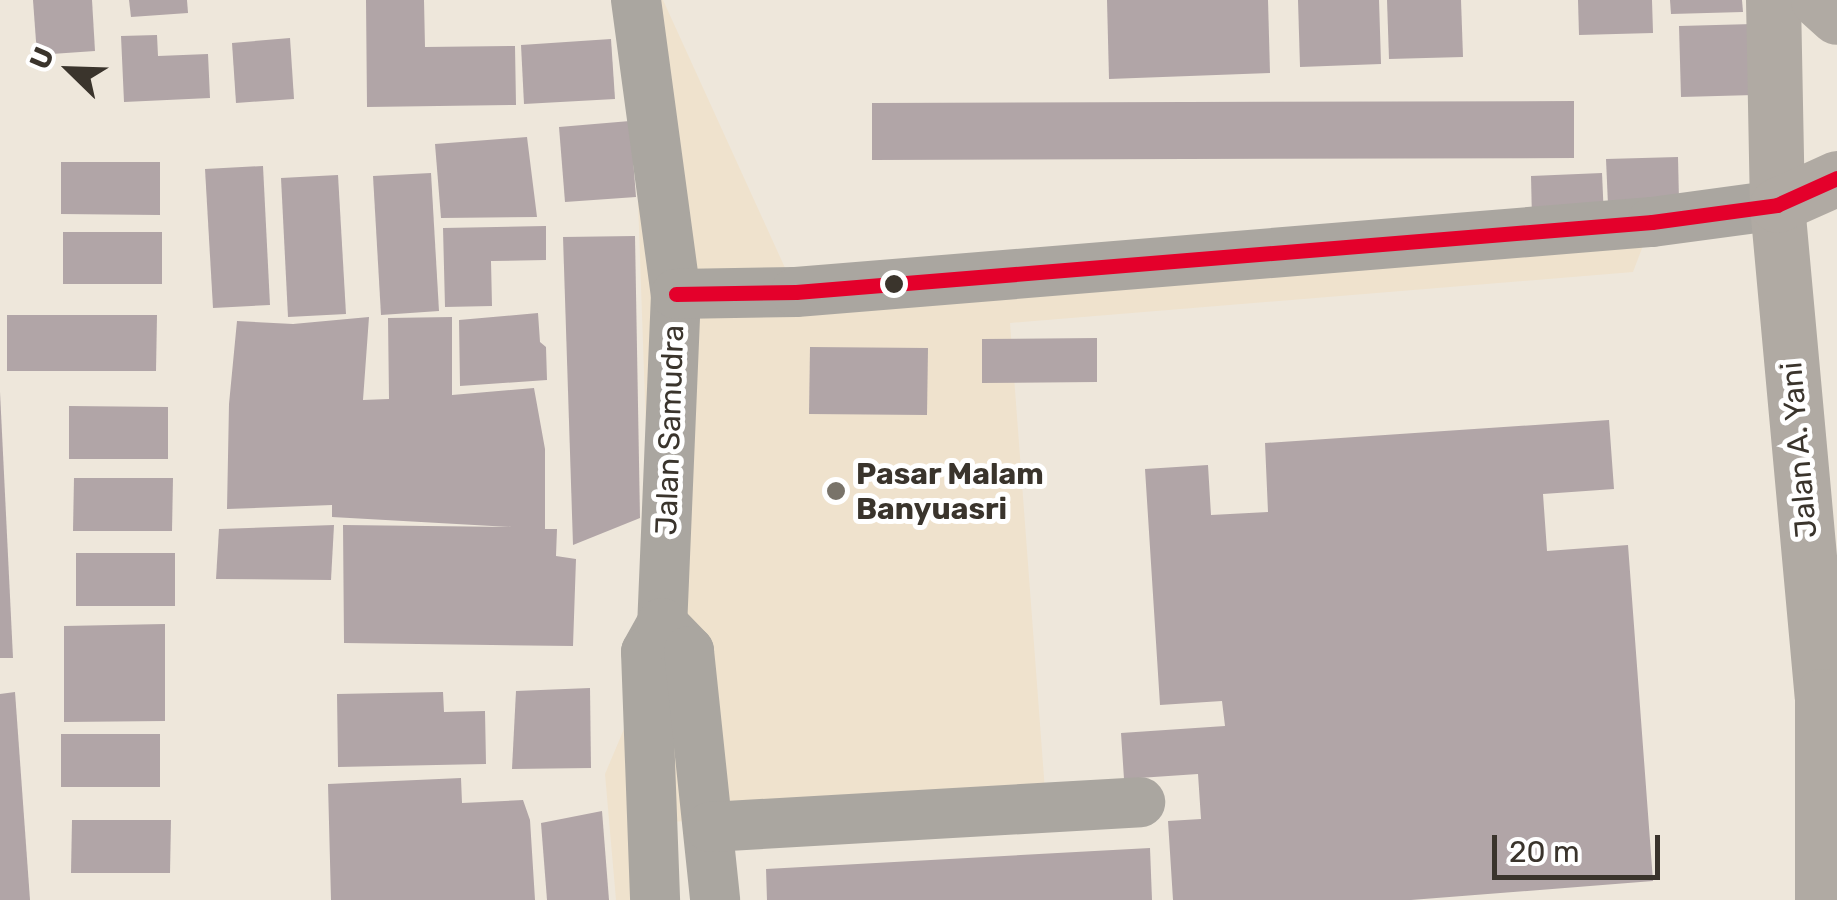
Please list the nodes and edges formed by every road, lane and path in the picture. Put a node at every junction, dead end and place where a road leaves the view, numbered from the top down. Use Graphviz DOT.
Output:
graph roads {
  1 [pos="636,0"];
  2 [pos="1773,0"];
  3 [pos="1818,0"];
  4 [pos="1837,18"];
  5 [pos="1837,178"];
  6 [pos="1776,205"];
  7 [pos="676,294"];
  8 [pos="662,623"];
  9 [pos="1830,700"];
  10 [pos="1140,802"];
  11 [pos="710,827"];
  12 [pos="655,900"];
  13 [pos="715,900"];
  14 [pos="1822,900"];
  1 -- 7 [label="street, Jalan Samudra"];
  2 -- 6 [label="highway, Jalan A. Yani"];
  3 -- 4 [label="highway"];
  5 -- 6 [label="highway"];
  6 -- 7 [label="street"];
  6 -- 9 [label="highway, Jalan A. Yani"];
  7 -- 8 [label="street, Jalan Samudra"];
  8 -- 11 [label="street"];
  8 -- 12 [label="street, Jalan Samudra"];
  9 -- 14 [label="highway, Jalan A. Yani"];
  10 -- 11 [label="street"];
  11 -- 13 [label="street"];
}
